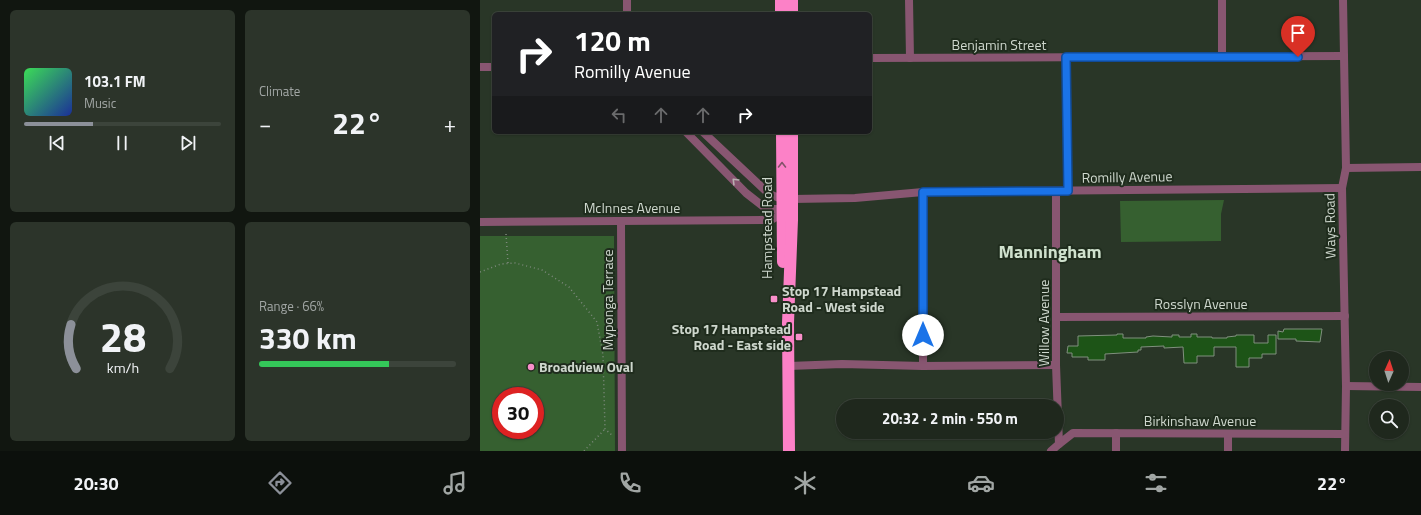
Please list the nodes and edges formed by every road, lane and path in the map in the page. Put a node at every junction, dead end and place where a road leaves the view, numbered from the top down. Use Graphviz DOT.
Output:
graph roads {
  1 [pos="627,0"];
  2 [pos="781,0"];
  3 [pos="792,0"];
  4 [pos="909,0"];
  5 [pos="1222,0"];
  6 [pos="1343,0"];
  7 [pos="627,12"];
  8 [pos="781,12"];
  9 [pos="792,12"];
  10 [pos="1344,56"];
  11 [pos="1066,57"];
  12 [pos="1222,57"];
  13 [pos="872,58"];
  14 [pos="910,58"];
  15 [pos="480,67"];
  16 [pos="492,67"];
  17 [pos="688,134"];
  18 [pos="704,134"];
  19 [pos="782,134"];
  20 [pos="792,134"];
  21 [pos="1346,168"];
  22 [pos="1421,168"];
  23 [pos="1342,188"];
  24 [pos="1068,191"];
  25 [pos="923,192"];
  26 [pos="1056,192"];
  27 [pos="786,208"];
  28 [pos="621,221"];
  29 [pos="480,222"];
  30 [pos="506,234"];
  31 [pos="508,263"];
  32 [pos="480,272"];
  33 [pos="1345,316"];
  34 [pos="1057,317"];
  35 [pos="1056,364"];
  36 [pos="789,366"];
  37 [pos="923,366"];
  38 [pos="1346,386"];
  39 [pos="1421,387"];
  40 [pos="605,429"];
  41 [pos="1116,433"];
  42 [pos="1228,434"];
  43 [pos="1345,434"];
  44 [pos="613,436"];
  45 [pos="1059,444"];
  46 [pos="584,451"];
  47 [pos="622,451"];
  48 [pos="789,451"];
  49 [pos="1051,451"];
  50 [pos="1116,451"];
  51 [pos="1228,451"];
  52 [pos="1345,451"];
  1 -- 7 [label="street"];
  2 -- 8 [label="highway"];
  3 -- 9 [label="highway"];
  4 -- 14 [label="street"];
  5 -- 12 [label="street"];
  6 -- 10 [label="street, Ways Road"];
  10 -- 12 [label="street, Benjamin Street"];
  10 -- 21 [label="street, Ways Road"];
  11 -- 12 [label="street, Benjamin Street"];
  11 -- 14 [label="street, Benjamin Street"];
  11 -- 24 [label="street"];
  13 -- 14 [label="street, Benjamin Street"];
  15 -- 16 [label="street"];
  27 -- 17 [label="street, one-way"];
  18 -- 27 [label="street"];
  27 -- 19 [label="highway, Hampstead Road, one-way"];
  20 -- 27 [label="highway, Hampstead Road"];
  21 -- 22 [label="street"];
  21 -- 23 [label="street, Ways Road"];
  23 -- 24 [label="street, Romilly Avenue"];
  23 -- 33 [label="street, Ways Road"];
  24 -- 26 [label="street, Romilly Avenue"];
  25 -- 26 [label="street, Romilly Avenue"];
  25 -- 27 [label="street, Romilly Avenue"];
  25 -- 37 [label="street"];
  26 -- 34 [label="street, Willow Avenue"];
  27 -- 28 [label="street, McInnes Avenue"];
  27 -- 36 [label="highway, Hampstead Road"];
  28 -- 29 [label="street, McInnes Avenue"];
  28 -- 47 [label="street, Myponga Terrace"];
  30 -- 31 [label="path"];
  31 -- 32 [label="path"];
  31 -- 40 [label="path"];
  33 -- 34 [label="street, Rosslyn Avenue"];
  33 -- 38 [label="street, Ways Road"];
  34 -- 35 [label="street, Willow Avenue"];
  35 -- 37 [label="street"];
  35 -- 45 [label="street, Willow Avenue"];
  36 -- 37 [label="street"];
  36 -- 48 [label="highway, Hampstead Road"];
  38 -- 39 [label="street"];
  38 -- 43 [label="street, Ways Road"];
  40 -- 44 [label="path"];
  40 -- 46 [label="path"];
  41 -- 42 [label="street, Birkinshaw Avenue"];
  41 -- 45 [label="street, Birkinshaw Avenue"];
  41 -- 50 [label="street"];
  42 -- 43 [label="street, Birkinshaw Avenue"];
  42 -- 51 [label="street"];
  43 -- 52 [label="street, Ways Road"];
  45 -- 49 [label="street"];
}
